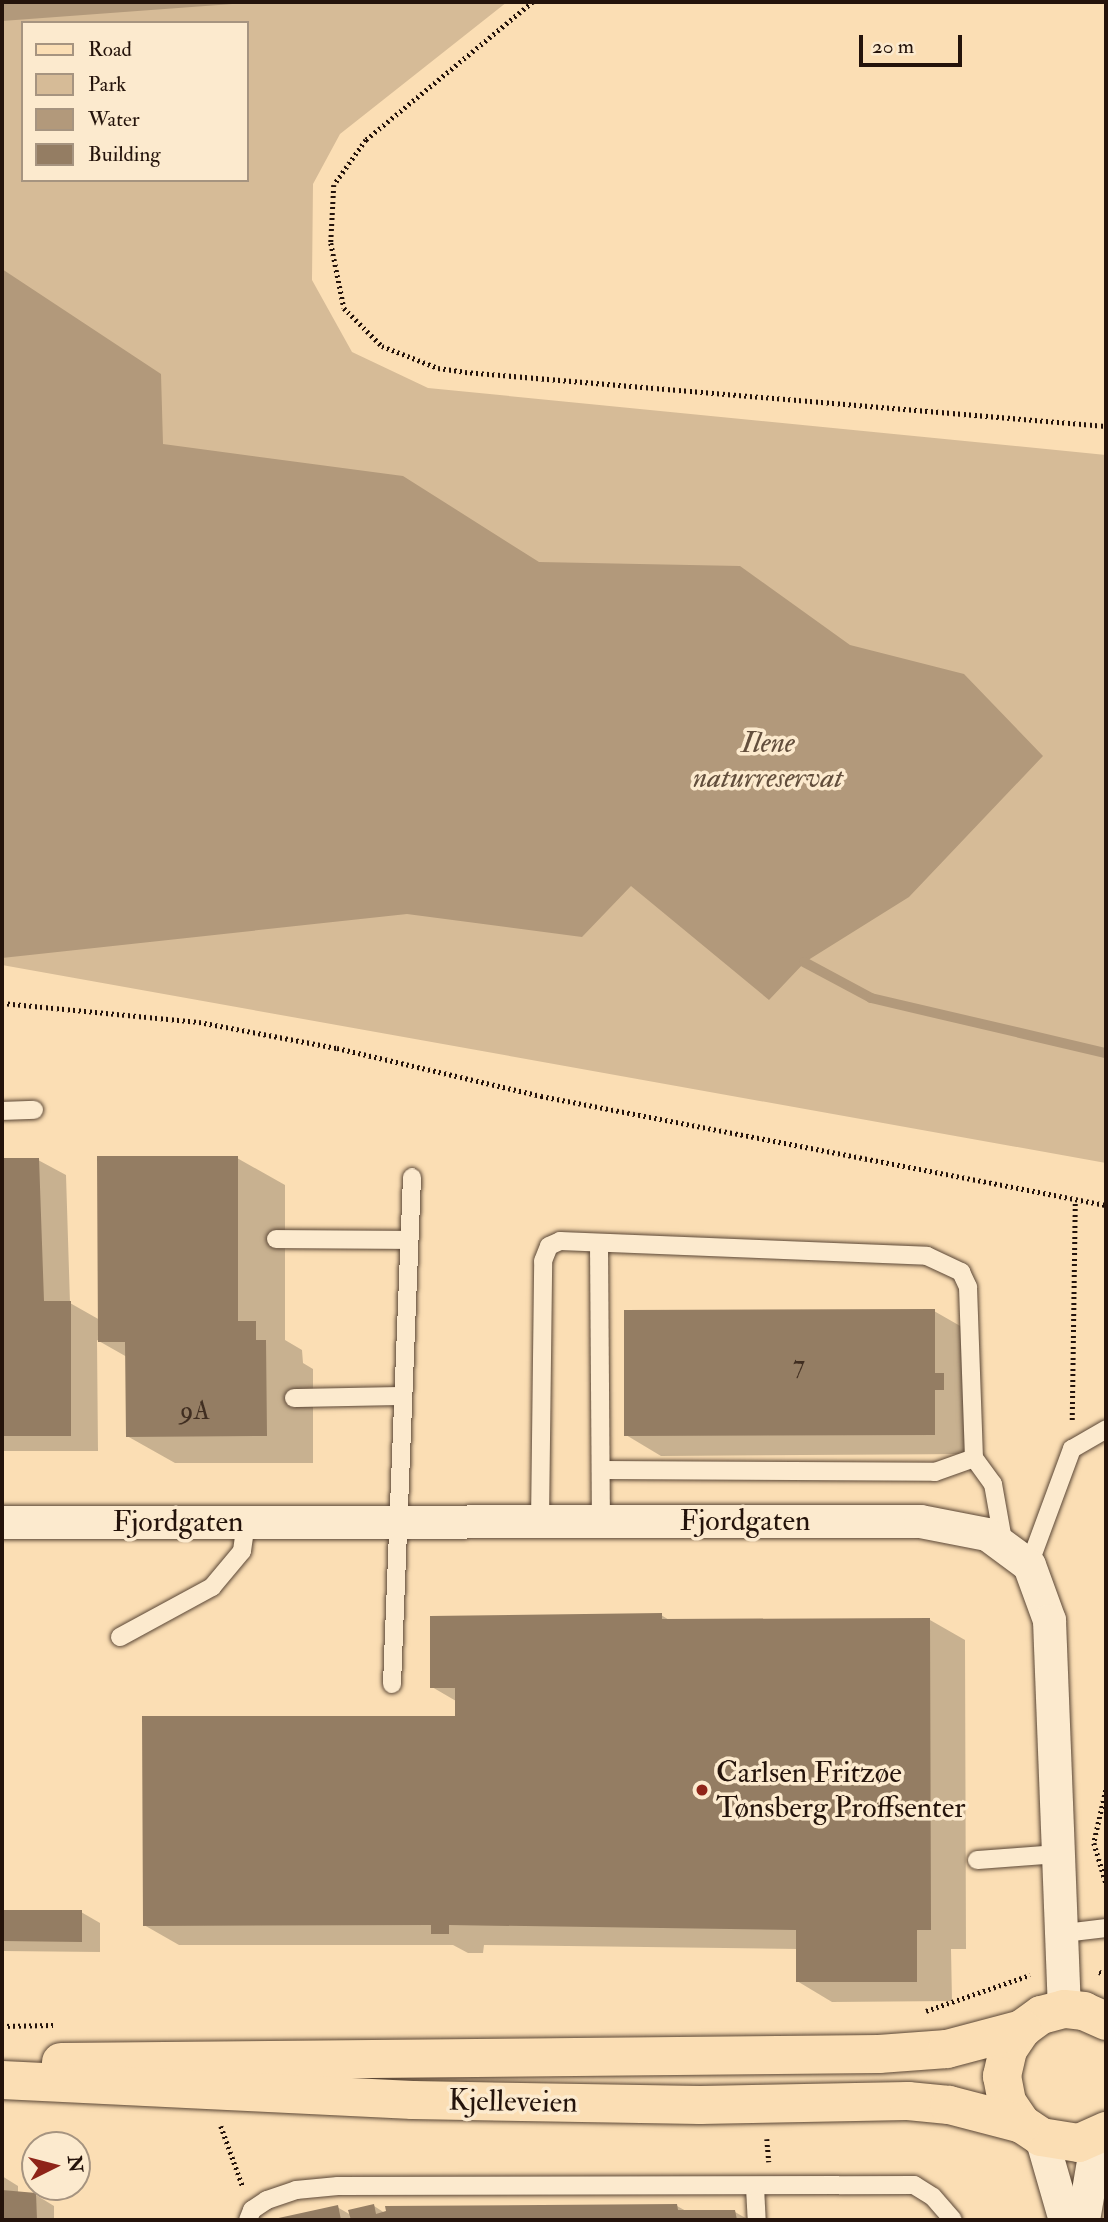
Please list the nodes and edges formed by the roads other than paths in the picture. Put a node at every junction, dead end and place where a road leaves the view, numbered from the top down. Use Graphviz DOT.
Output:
graph roads {
  1 [pos="34,1110"];
  2 [pos="2,1111"];
  3 [pos="412,1177"];
  4 [pos="276,1239"];
  5 [pos="409,1240"];
  6 [pos="599,1243"];
  7 [pos="403,1396"];
  8 [pos="293,1398"];
  9 [pos="1106,1429"];
  10 [pos="974,1458"];
  11 [pos="601,1470"];
  12 [pos="601,1521"];
  13 [pos="2,1522"];
  14 [pos="246,1522"];
  15 [pos="397,1522"];
  16 [pos="540,1522"];
  17 [pos="1017,1555"];
  18 [pos="120,1637"];
  19 [pos="392,1684"];
  20 [pos="1059,1854"];
  21 [pos="976,1860"];
  22 [pos="1106,1928"];
  23 [pos="1064,1933"];
  24 [pos="1064,2009"];
  25 [pos="1106,2021"];
  26 [pos="1022,2029"];
  27 [pos="2,2067"];
  28 [pos="2,2080"];
  29 [pos="1031,2130"];
  30 [pos="1103,2134"];
  31 [pos="762,2187"];
  32 [pos="250,2215"];
  33 [pos="757,2220"];
  34 [pos="953,2220"];
  35 [pos="1065,2220"];
  36 [pos="1083,2220"];
  1 -- 2 [label="lane"];
  3 -- 5 [label="lane"];
  4 -- 5 [label="lane"];
  5 -- 7 [label="lane"];
  6 -- 10 [label="lane"];
  6 -- 11 [label="lane"];
  6 -- 16 [label="lane"];
  7 -- 8 [label="lane"];
  7 -- 15 [label="lane"];
  9 -- 17 [label="lane"];
  10 -- 11 [label="lane"];
  10 -- 17 [label="lane"];
  11 -- 12 [label="lane"];
  12 -- 16 [label="street, Fjordgaten"];
  12 -- 17 [label="street, Fjordgaten"];
  13 -- 14 [label="street, Fjordgaten"];
  14 -- 15 [label="street, Fjordgaten"];
  14 -- 18 [label="lane"];
  15 -- 16 [label="street, Fjordgaten"];
  15 -- 19 [label="lane"];
  17 -- 20 [label="street"];
  20 -- 21 [label="lane"];
  20 -- 23 [label="street"];
  22 -- 23 [label="lane"];
  23 -- 24 [label="street"];
  24 -- 25 [label="main road"];
  24 -- 26 [label="main road, Kjelleveien"];
  26 -- 27 [label="main road, Kjelleveien"];
  26 -- 29 [label="main road"];
  28 -- 29 [label="main road, Kjelleveien"];
  29 -- 30 [label="main road, Kjelleveien"];
  29 -- 35 [label="street"];
  30 -- 36 [label="street"];
  31 -- 32 [label="lane"];
  31 -- 33 [label="lane"];
  31 -- 34 [label="lane"];
}
